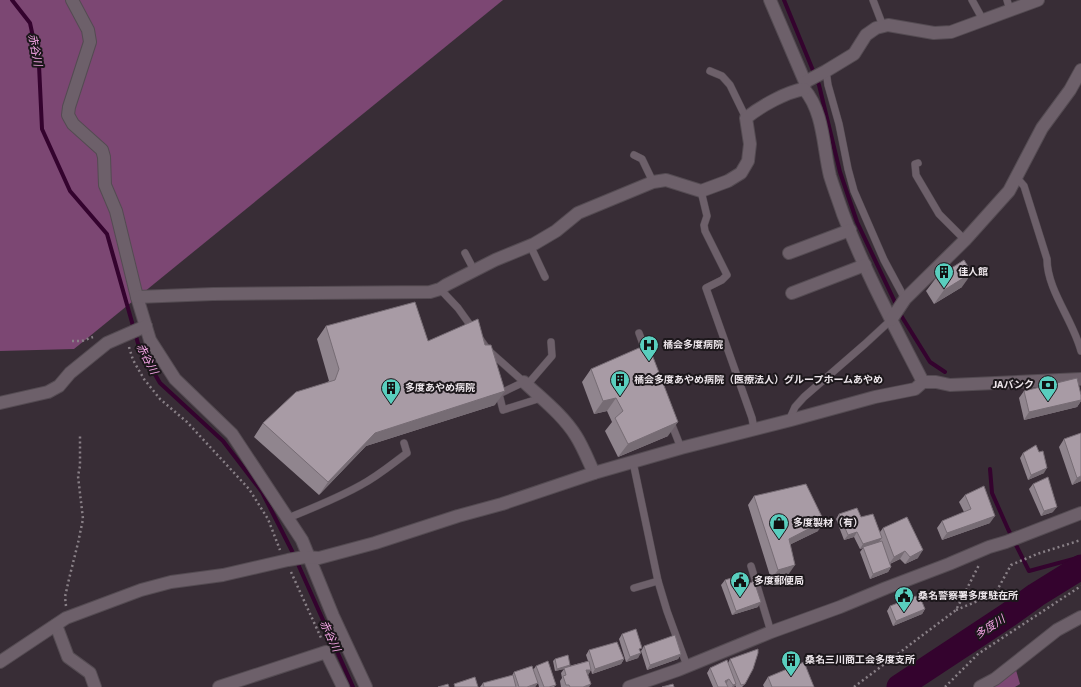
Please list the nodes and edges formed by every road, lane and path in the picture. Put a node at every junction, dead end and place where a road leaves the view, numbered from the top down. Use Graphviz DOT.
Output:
graph roads {
  1 [pos="72,0"];
  2 [pos="770,0"];
  3 [pos="873,0"];
  4 [pos="972,0"];
  5 [pos="1038,0"];
  6 [pos="1008,5"];
  7 [pos="983,20"];
  8 [pos="883,26"];
  9 [pos="1081,70"];
  10 [pos="710,71"];
  11 [pos="826,71"];
  12 [pos="804,86"];
  13 [pos="746,118"];
  14 [pos="634,155"];
  15 [pos="918,163"];
  16 [pos="1016,178"];
  17 [pos="653,182"];
  18 [pos="701,191"];
  19 [pos="850,230"];
  20 [pos="965,240"];
  21 [pos="530,245"];
  22 [pos="465,253"];
  23 [pos="789,253"];
  24 [pos="865,265"];
  25 [pos="474,270"];
  26 [pos="544,277"];
  27 [pos="440,289"];
  28 [pos="792,293"];
  29 [pos="136,297"];
  30 [pos="906,299"];
  31 [pos="891,320"];
  32 [pos="146,326"];
  33 [pos="639,333"];
  34 [pos="125,335"];
  35 [pos="551,342"];
  36 [pos="1081,351"];
  37 [pos="649,361"];
  38 [pos="1081,379"];
  39 [pos="923,382"];
  40 [pos="525,384"];
  41 [pos="541,398"];
  42 [pos="0,403"];
  43 [pos="667,412"];
  44 [pos="791,420"];
  45 [pos="754,429"];
  46 [pos="80,436"];
  47 [pos="404,442"];
  48 [pos="681,448"];
  49 [pos="633,462"];
  50 [pos="594,473"];
  51 [pos="1081,513"];
  52 [pos="288,518"];
  53 [pos="1081,540"];
  54 [pos="989,547"];
  55 [pos="307,558"];
  56 [pos="287,560"];
  57 [pos="751,566"];
  58 [pos="658,582"];
  59 [pos="1081,586"];
  60 [pos="634,588"];
  61 [pos="956,610"];
  62 [pos="1081,617"];
  63 [pos="61,622"];
  64 [pos="771,632"];
  65 [pos="326,652"];
  66 [pos="0,662"];
  67 [pos="687,666"];
  68 [pos="95,687"];
  69 [pos="219,687"];
  70 [pos="343,687"];
  71 [pos="366,687"];
  72 [pos="629,687"];
  73 [pos="854,687"];
  74 [pos="945,687"];
  75 [pos="980,687"];
  1 -- 29 [label="street"];
  2 -- 12 [label="street"];
  3 -- 8 [label="lane"];
  4 -- 7 [label="lane"];
  5 -- 6 [label="street"];
  6 -- 7 [label="street"];
  7 -- 8 [label="street"];
  8 -- 11 [label="street"];
  9 -- 16 [label="street"];
  10 -- 13 [label="lane"];
  11 -- 12 [label="street"];
  11 -- 30 [label="lane"];
  12 -- 13 [label="street"];
  12 -- 19 [label="street"];
  13 -- 18 [label="street"];
  14 -- 17 [label="lane"];
  15 -- 20 [label="lane"];
  16 -- 20 [label="street"];
  16 -- 36 [label="lane"];
  17 -- 18 [label="street"];
  17 -- 21 [label="street"];
  18 -- 45 [label="lane"];
  19 -- 23 [label="street"];
  19 -- 24 [label="street"];
  20 -- 30 [label="street"];
  21 -- 25 [label="street"];
  21 -- 26 [label="lane"];
  22 -- 25 [label="lane"];
  24 -- 28 [label="street"];
  24 -- 31 [label="street"];
  25 -- 27 [label="street"];
  27 -- 29 [label="street"];
  27 -- 40 [label="lane"];
  29 -- 32 [label="street"];
  30 -- 31 [label="street"];
  31 -- 39 [label="street"];
  31 -- 44 [label="lane"];
  32 -- 34 [label="street"];
  32 -- 52 [label="street"];
  33 -- 37 [label="lane"];
  34 -- 42 [label="street"];
  34 -- 56 [label="path"];
  35 -- 40 [label="lane"];
  38 -- 39 [label="street"];
  39 -- 44 [label="street"];
  40 -- 41 [label="street"];
  40 -- 41 [label="lane"];
  41 -- 50 [label="street"];
  43 -- 48 [label="lane"];
  44 -- 45 [label="street"];
  45 -- 48 [label="street"];
  46 -- 63 [label="path"];
  47 -- 52 [label="lane"];
  48 -- 49 [label="street"];
  49 -- 50 [label="street"];
  49 -- 58 [label="lane"];
  50 -- 55 [label="street"];
  51 -- 54 [label="street"];
  52 -- 55 [label="street"];
  53 -- 61 [label="path"];
  54 -- 61 [label="path"];
  54 -- 64 [label="street"];
  55 -- 56 [label="street"];
  55 -- 71 [label="street"];
  56 -- 63 [label="street"];
  56 -- 65 [label="path"];
  57 -- 64 [label="lane"];
  58 -- 60 [label="lane"];
  58 -- 67 [label="lane"];
  59 -- 74 [label="path"];
  61 -- 73 [label="path"];
  62 -- 75 [label="street"];
  63 -- 66 [label="street"];
  63 -- 68 [label="street"];
  64 -- 67 [label="street"];
  65 -- 69 [label="street"];
  65 -- 70 [label="street"];
  67 -- 72 [label="street"];
}
